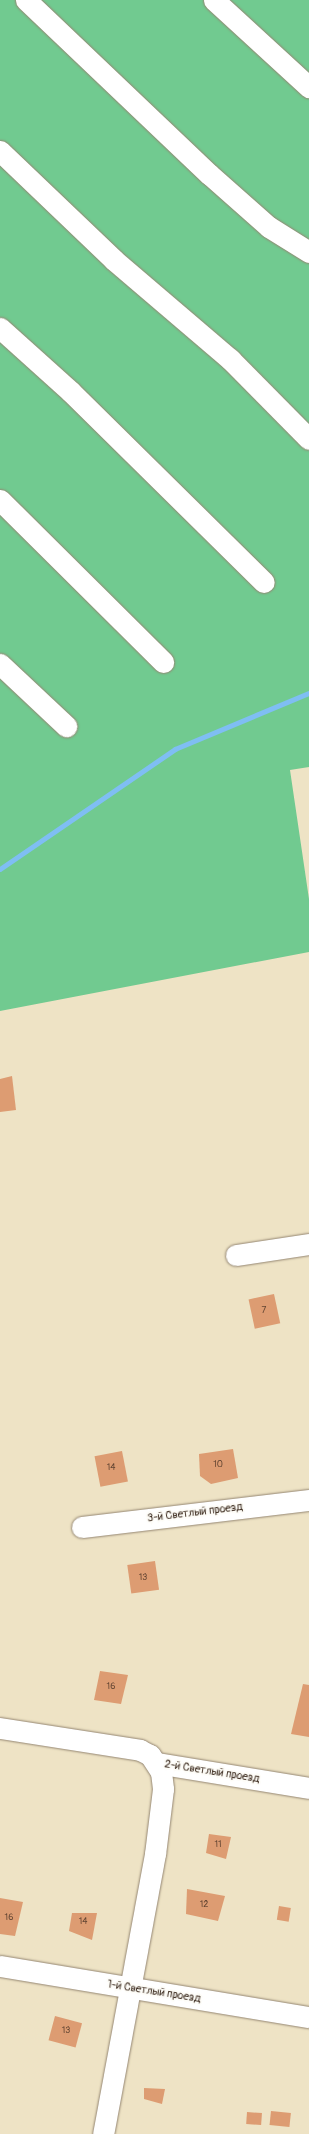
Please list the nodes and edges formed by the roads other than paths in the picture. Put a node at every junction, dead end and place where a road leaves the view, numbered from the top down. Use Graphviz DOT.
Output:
graph roads {
  1 [pos="26,0"];
  2 [pos="214,0"];
  3 [pos="309,87"];
  4 [pos="0,151"];
  5 [pos="309,252"];
  6 [pos="0,328"];
  7 [pos="309,439"];
  8 [pos="0,500"];
  9 [pos="264,582"];
  10 [pos="163,662"];
  11 [pos="0,664"];
  12 [pos="66,726"];
  13 [pos="309,1244"];
  14 [pos="236,1255"];
  15 [pos="309,1500"];
  16 [pos="82,1527"];
  17 [pos="0,1728"];
  18 [pos="157,1763"];
  19 [pos="309,1788"];
  20 [pos="0,1966"];
  21 [pos="130,1988"];
  22 [pos="309,2017"];
  23 [pos="103,2134"];
  1 -- 5 [label="street"];
  2 -- 3 [label="street"];
  4 -- 7 [label="street"];
  6 -- 9 [label="street"];
  8 -- 10 [label="street"];
  11 -- 12 [label="street"];
  13 -- 14 [label="street"];
  15 -- 16 [label="street, 3-й Светлый проезд"];
  17 -- 18 [label="street, 2-й Светлый проезд"];
  18 -- 19 [label="street, 2-й Светлый проезд"];
  18 -- 21 [label="street"];
  20 -- 21 [label="street, 1-й Светлый проезд"];
  21 -- 22 [label="street, 1-й Светлый проезд"];
  21 -- 23 [label="street"];
}
